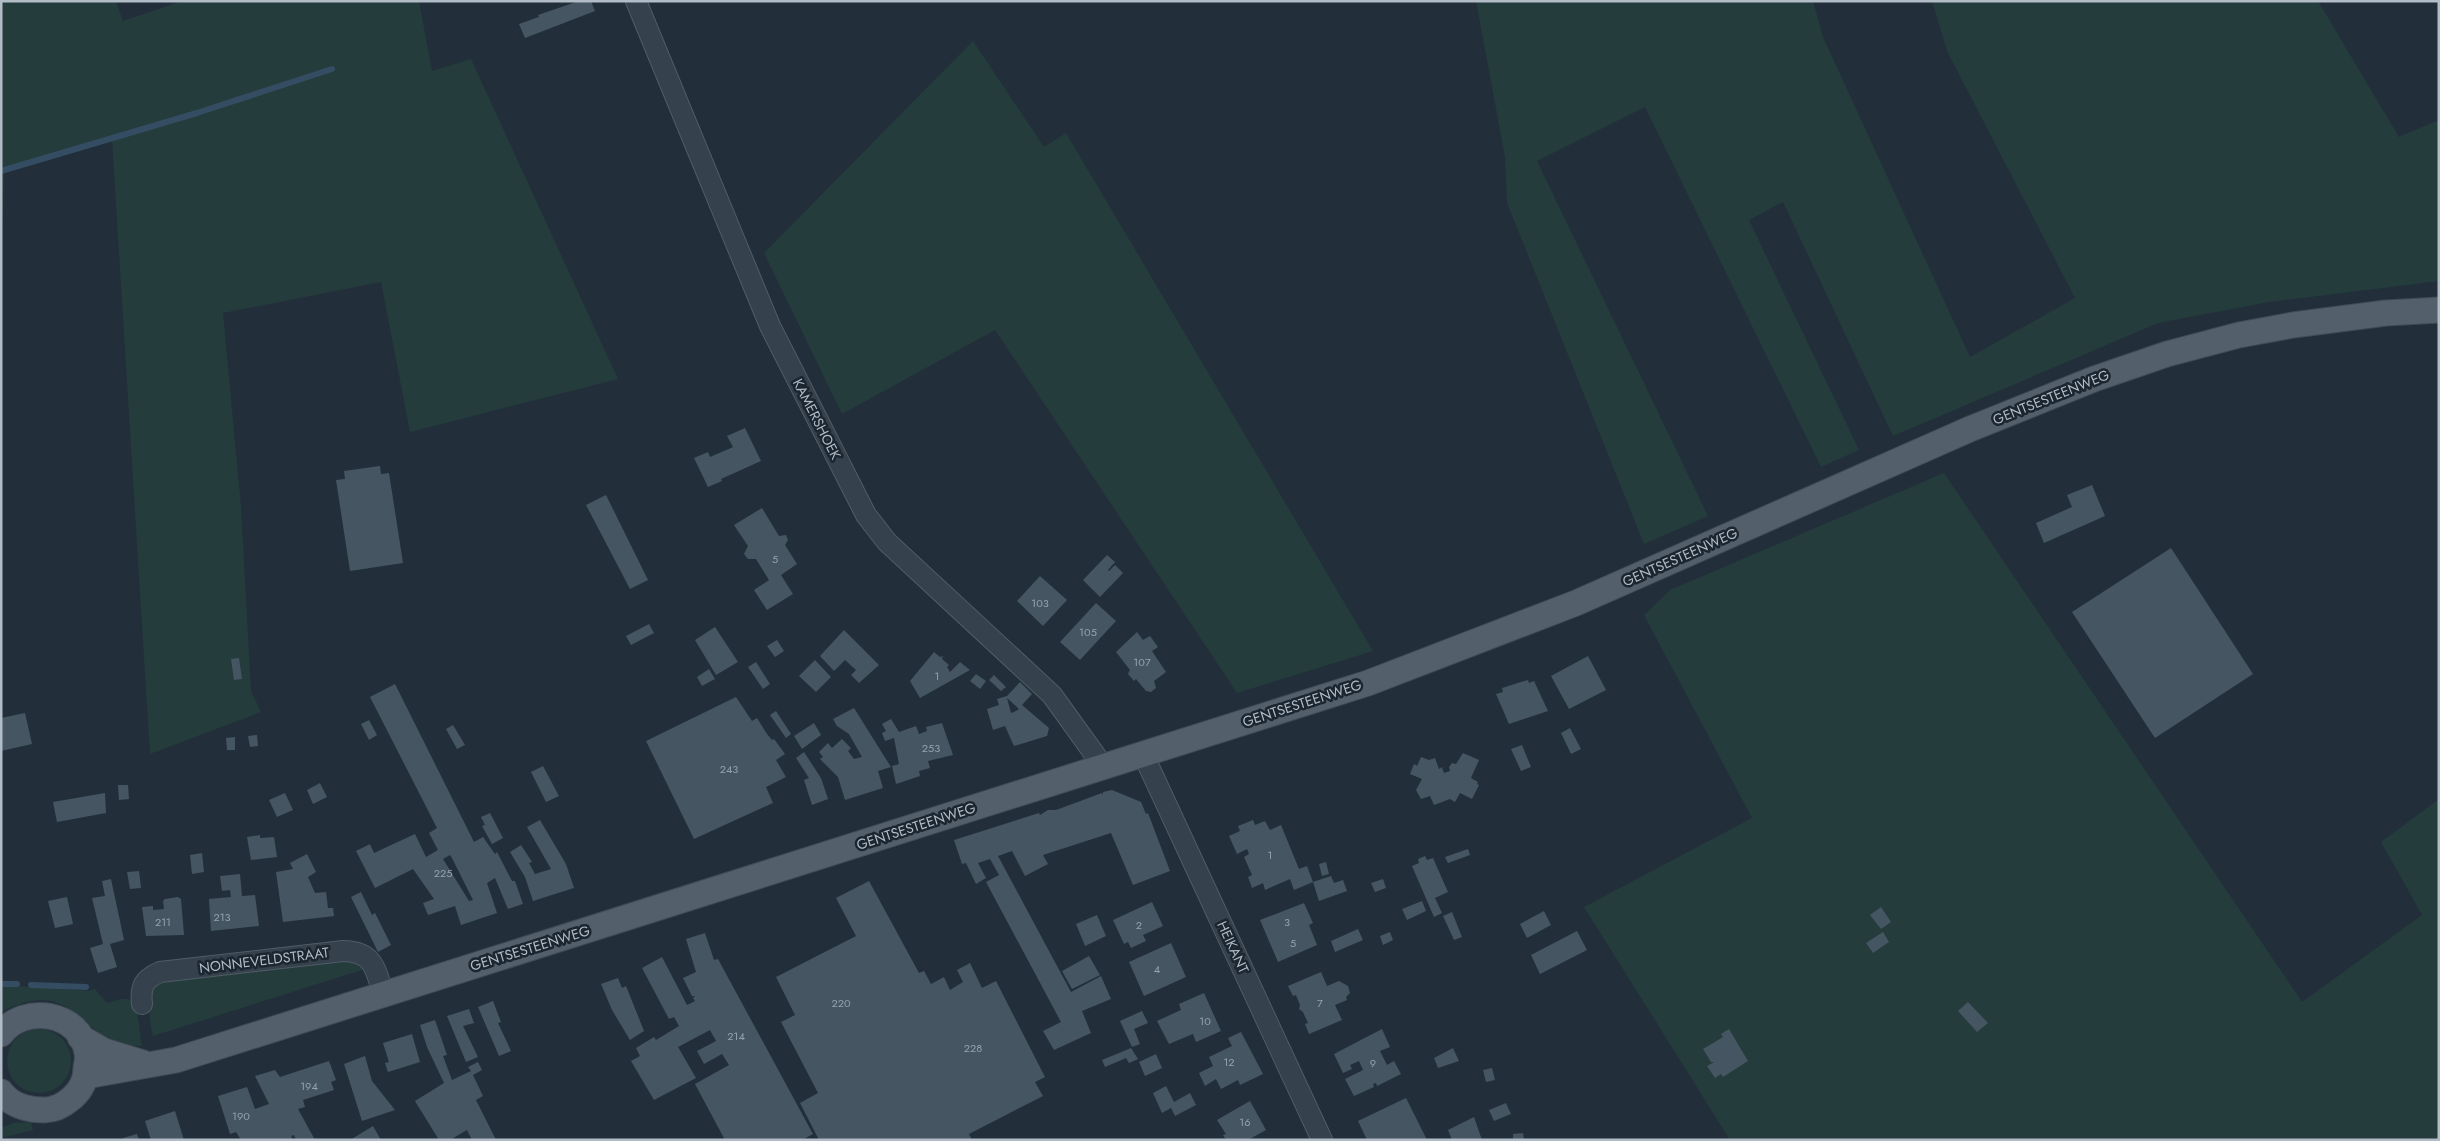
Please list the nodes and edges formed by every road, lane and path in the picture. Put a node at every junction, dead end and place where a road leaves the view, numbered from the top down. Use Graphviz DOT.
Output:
graph roads {
  1 [pos="636,1"];
  2 [pos="2439,310"];
  3 [pos="1143,754"];
  4 [pos="1103,766"];
  5 [pos="384,994"];
  6 [pos="142,1004"];
  7 [pos="1,1034"];
  8 [pos="80,1037"];
  9 [pos="148,1064"];
  10 [pos="86,1076"];
  11 [pos="3,1098"];
  12 [pos="1322,1140"];
  1 -- 4 [label="street, KAMERSHOEK"];
  2 -- 3 [label="main road, GENTSESTEENWEG"];
  3 -- 4 [label="main road, GENTSESTEENWEG"];
  3 -- 12 [label="street, HEIKANT"];
  4 -- 5 [label="main road, GENTSESTEENWEG"];
  5 -- 6 [label="street, NONNEVELDSTRAAT"];
  5 -- 9 [label="main road, GENTSESTEENWEG"];
  7 -- 8 [label="main road, GENTSESTEENWEG"];
  8 -- 9 [label="main road, GENTSESTEENWEG"];
  8 -- 10 [label="main road"];
  9 -- 10 [label="main road, GENTSESTEENWEG"];
  10 -- 11 [label="main road"];
}
